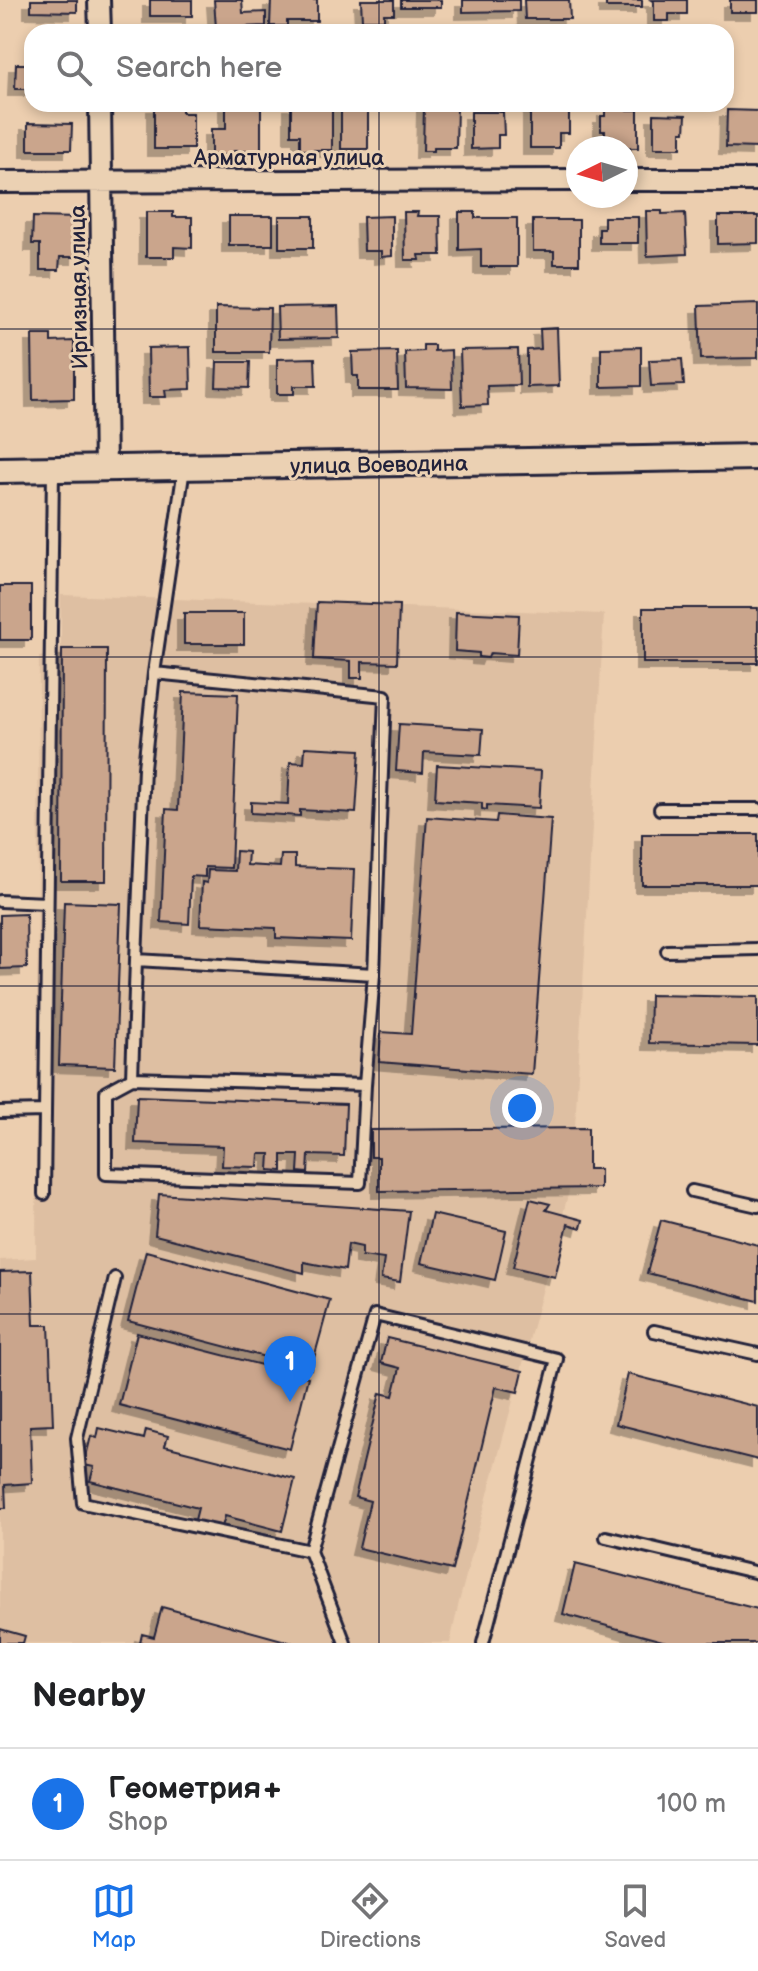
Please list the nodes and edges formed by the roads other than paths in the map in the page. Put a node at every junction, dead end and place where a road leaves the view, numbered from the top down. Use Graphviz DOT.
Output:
graph roads {
  1 [pos="99,0"];
  2 [pos="100,24"];
  3 [pos="100,112"];
  4 [pos="566,180"];
  5 [pos="638,180"];
  6 [pos="758,180"];
  7 [pos="101,181"];
  8 [pos="0,182"];
  9 [pos="758,457"];
  10 [pos="184,468"];
  11 [pos="0,470"];
  12 [pos="53,470"];
  13 [pos="105,470"];
  14 [pos="154,673"];
  15 [pos="660,809"];
  16 [pos="758,809"];
  17 [pos="0,901"];
  18 [pos="47,903"];
  19 [pos="758,949"];
  20 [pos="667,951"];
  21 [pos="136,960"];
  22 [pos="374,974"];
  23 [pos="132,1078"];
  24 [pos="365,1085"];
  25 [pos="45,1111"];
  26 [pos="0,1112"];
  27 [pos="692,1191"];
  28 [pos="44,1194"];
  29 [pos="758,1206"];
  30 [pos="115,1278"];
  31 [pos="654,1331"];
  32 [pos="758,1354"];
  33 [pos="606,1537"];
  34 [pos="310,1551"];
  35 [pos="758,1573"];
  36 [pos="345,1643"];
  37 [pos="483,1643"];
  1 -- 2 [label="street"];
  3 -- 7 [label="street, Иргизная улица"];
  4 -- 7 [label="street, Арматурная улица"];
  5 -- 6 [label="street"];
  7 -- 8 [label="street, Арматурная улица"];
  7 -- 13 [label="street, Иргизная улица"];
  9 -- 10 [label="street, улица Воеводина"];
  10 -- 13 [label="street, улица Воеводина"];
  10 -- 14 [label="lane"];
  11 -- 12 [label="street, улица Воеводина"];
  12 -- 13 [label="street, улица Воеводина"];
  12 -- 18 [label="lane"];
  14 -- 21 [label="lane"];
  14 -- 22 [label="lane"];
  15 -- 16 [label="lane"];
  17 -- 18 [label="lane"];
  18 -- 25 [label="lane"];
  19 -- 20 [label="lane"];
  21 -- 22 [label="lane"];
  21 -- 23 [label="lane"];
  22 -- 24 [label="lane"];
  23 -- 24 [label="lane"];
  23 -- 24 [label="lane"];
  25 -- 26 [label="lane"];
  25 -- 28 [label="lane"];
  27 -- 29 [label="lane"];
  30 -- 34 [label="lane"];
  31 -- 32 [label="lane"];
  33 -- 35 [label="lane"];
  34 -- 36 [label="lane"];
  34 -- 37 [label="lane"];
}
